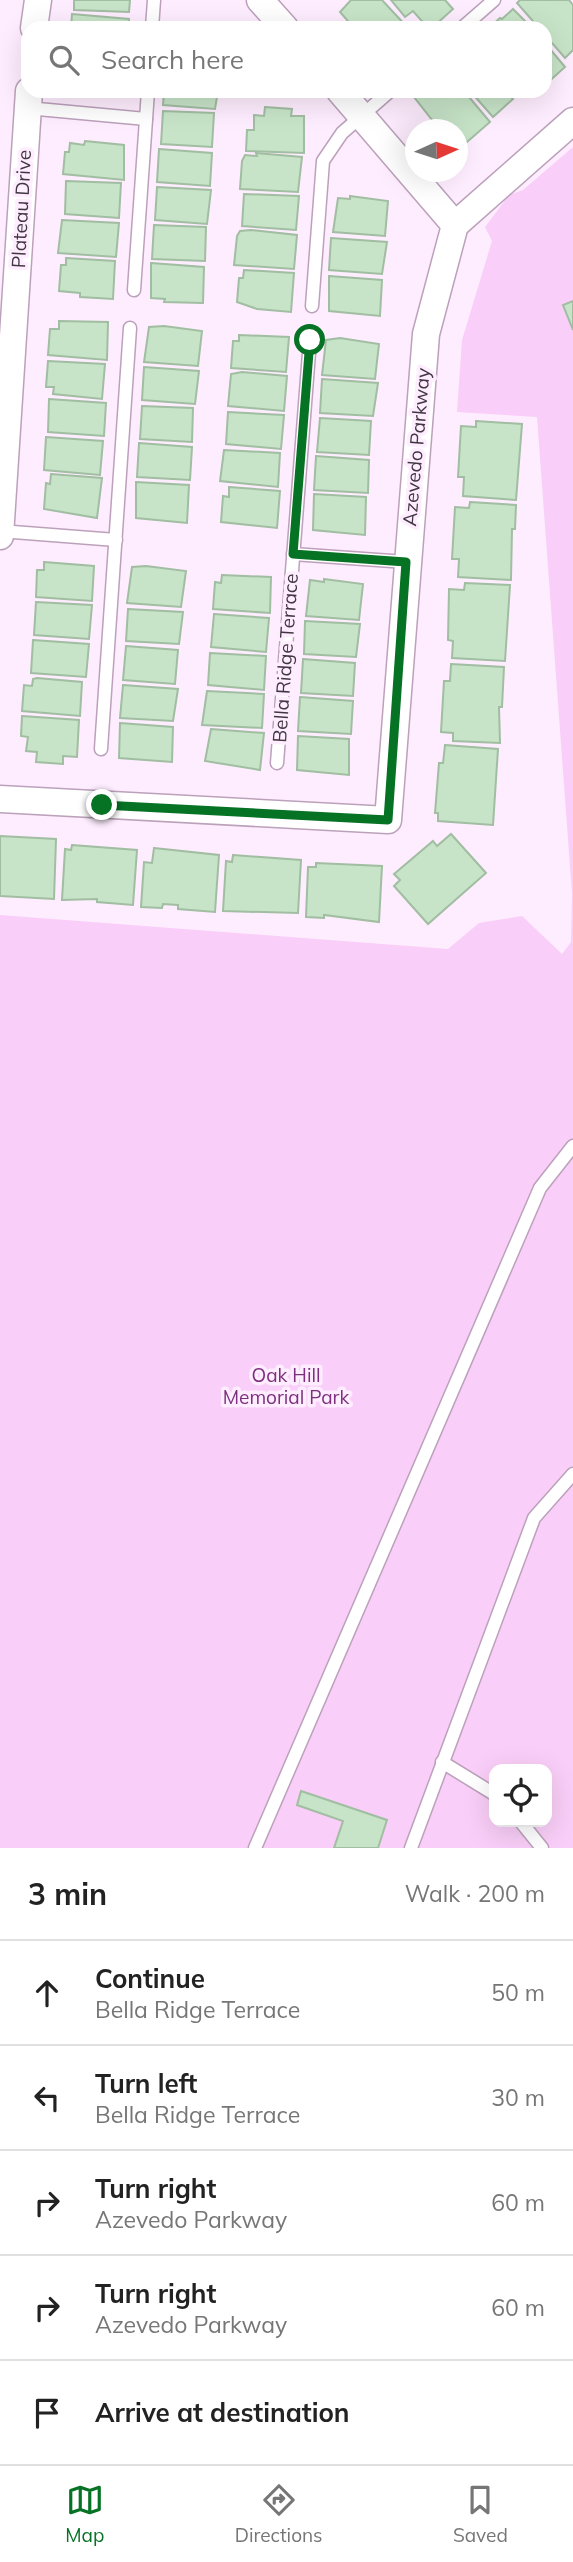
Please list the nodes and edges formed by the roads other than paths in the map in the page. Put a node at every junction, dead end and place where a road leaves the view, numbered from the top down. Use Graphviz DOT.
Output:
graph roads {
  1 [pos="38,0"];
  2 [pos="154,0"];
  3 [pos="260,0"];
  4 [pos="494,0"];
  5 [pos="35,21"];
  6 [pos="152,21"];
  7 [pos="279,21"];
  8 [pos="470,21"];
  9 [pos="148,98"];
  10 [pos="346,98"];
  11 [pos="381,98"];
  12 [pos="28,100"];
  13 [pos="361,114"];
  14 [pos="146,119"];
  15 [pos="573,121"];
  16 [pos="455,225"];
  17 [pos="134,290"];
  18 [pos="312,306"];
  19 [pos="130,328"];
  20 [pos="310,340"];
  21 [pos="0,534"];
  22 [pos="116,540"];
  23 [pos="293,554"];
  24 [pos="406,562"];
  25 [pos="101,749"];
  26 [pos="277,763"];
  27 [pos="0,799"];
  28 [pos="573,1146"];
  29 [pos="573,1474"];
  30 [pos="442,1762"];
  31 [pos="489,1791"];
  32 [pos="525,1827"];
  33 [pos="255,1848"];
  34 [pos="411,1848"];
  35 [pos="542,1848"];
  1 -- 5 [label="street"];
  2 -- 6 [label="lane"];
  3 -- 7 [label="street"];
  4 -- 8 [label="lane"];
  9 -- 14 [label="lane"];
  10 -- 13 [label="street"];
  11 -- 13 [label="lane"];
  12 -- 14 [label="lane"];
  12 -- 21 [label="street, Plateau Drive"];
  13 -- 16 [label="street"];
  13 -- 18 [label="lane"];
  14 -- 17 [label="lane"];
  15 -- 16 [label="street"];
  16 -- 24 [label="street, Azevedo Parkway"];
  19 -- 22 [label="lane"];
  20 -- 23 [label="lane, Bella Ridge Terrace"];
  21 -- 22 [label="lane"];
  22 -- 25 [label="lane"];
  23 -- 24 [label="lane, Bella Ridge Terrace"];
  23 -- 26 [label="lane, Bella Ridge Terrace"];
  24 -- 27 [label="street, Azevedo Parkway"];
  28 -- 33 [label="lane"];
  29 -- 30 [label="lane"];
  30 -- 31 [label="lane"];
  30 -- 34 [label="lane"];
  32 -- 35 [label="lane"];
}
